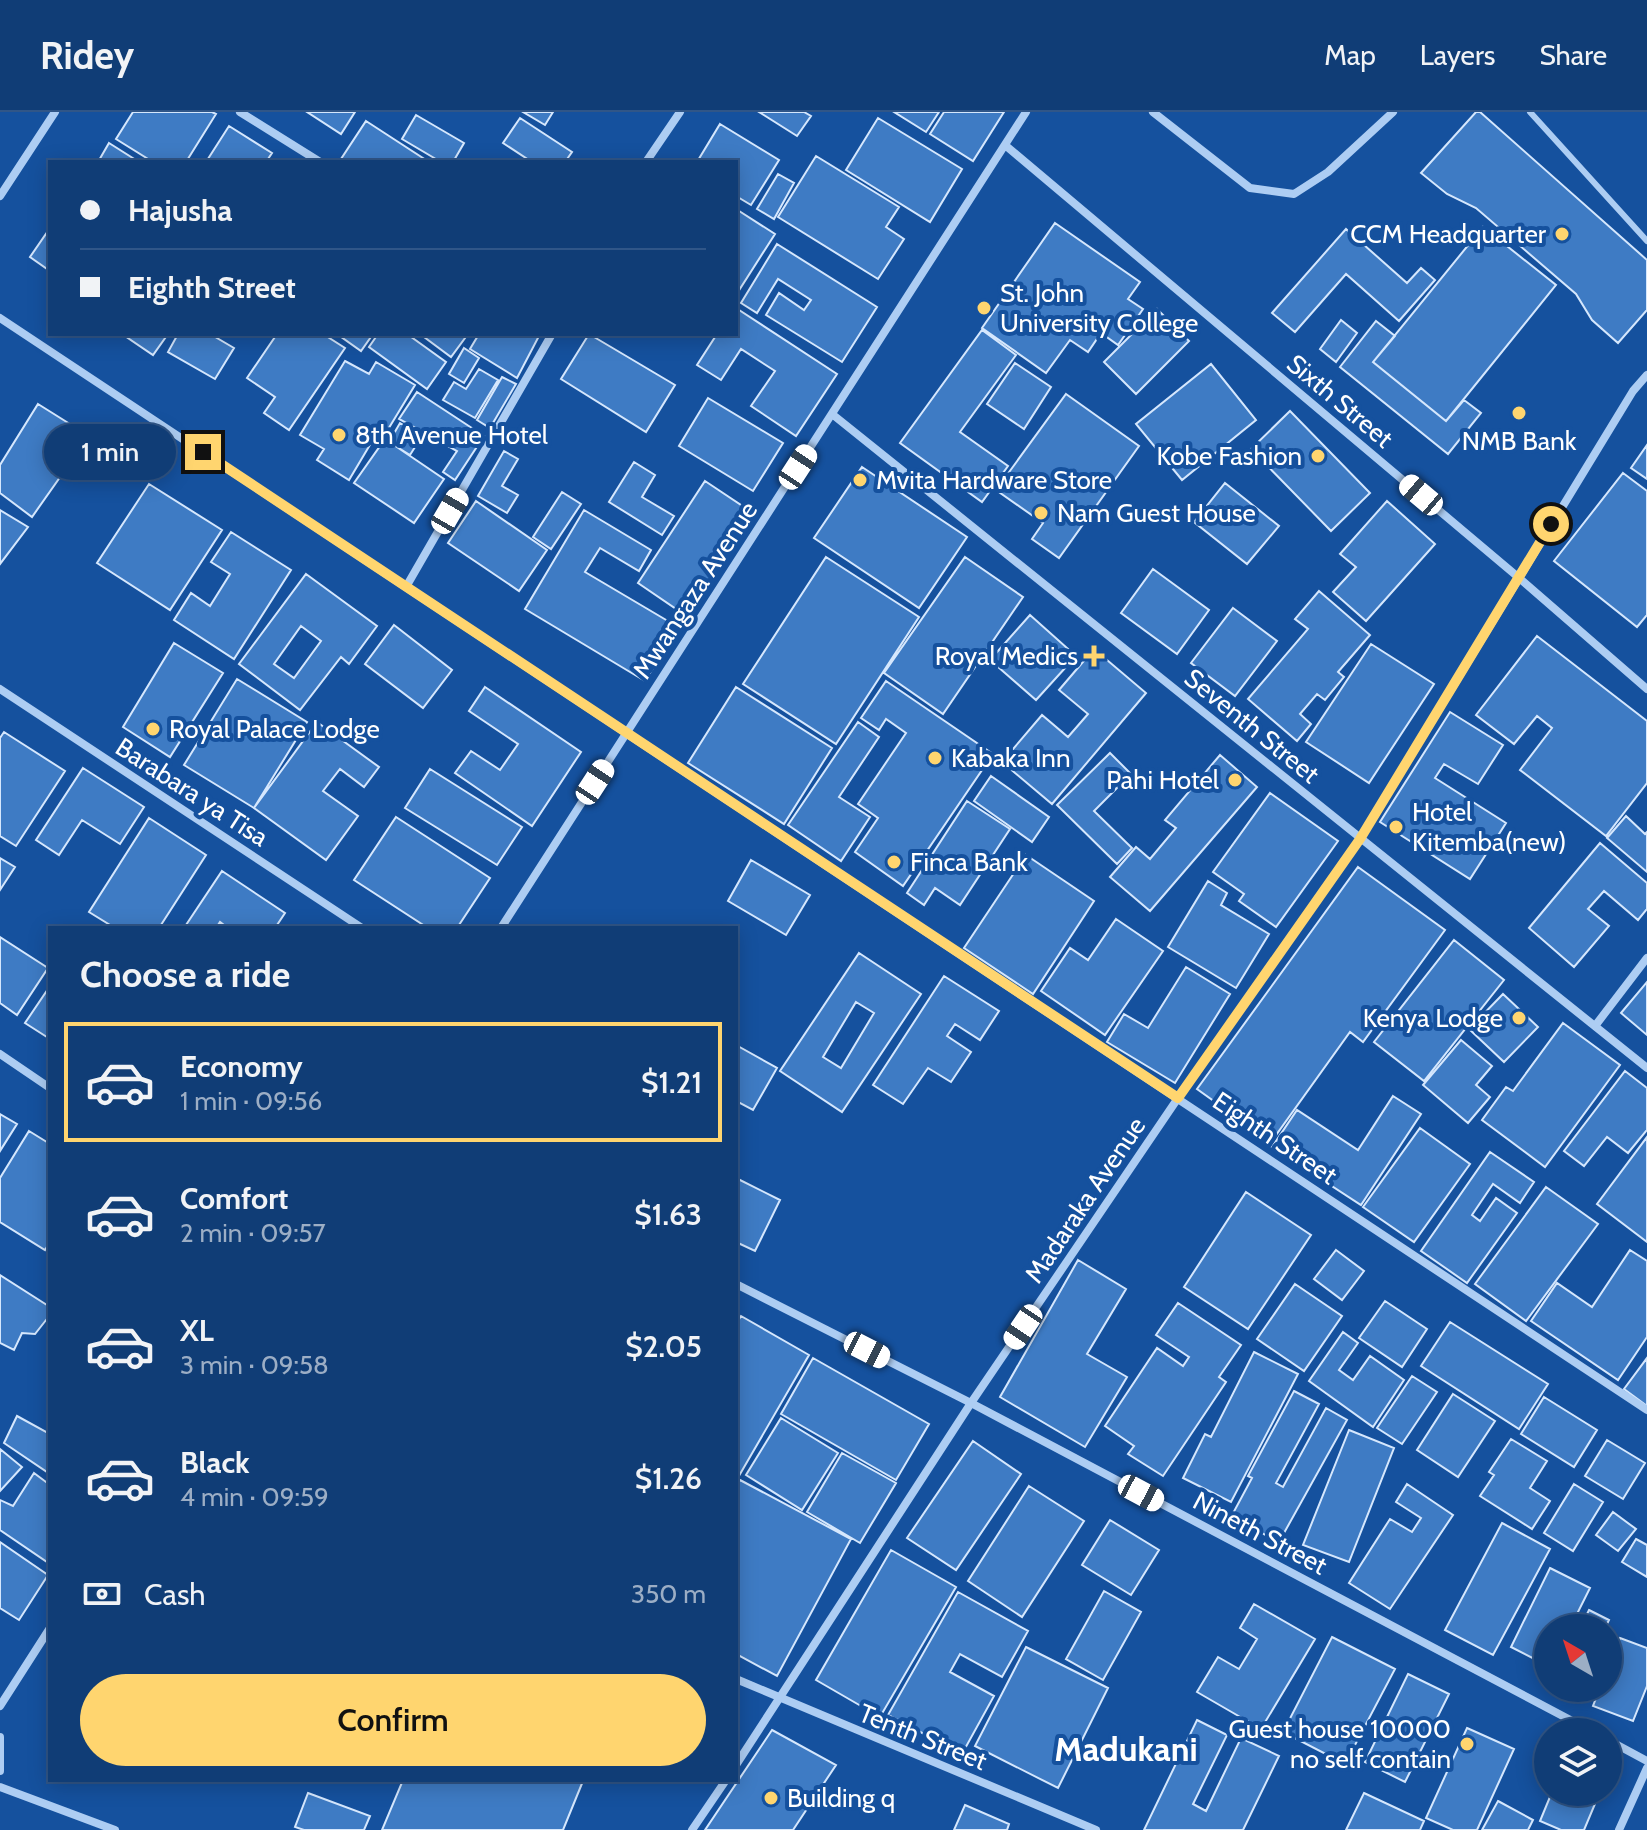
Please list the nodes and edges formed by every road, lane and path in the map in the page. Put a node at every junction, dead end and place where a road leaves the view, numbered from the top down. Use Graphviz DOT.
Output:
graph roads {
  1 [pos="55,112"];
  2 [pos="240,112"];
  3 [pos="680,112"];
  4 [pos="1026,112"];
  5 [pos="1153,112"];
  6 [pos="1393,112"];
  7 [pos="1530,112"];
  8 [pos="1005,145"];
  9 [pos="317,160"];
  10 [pos="647,160"];
  11 [pos="0,196"];
  12 [pos="1647,241"];
  13 [pos="0,318"];
  14 [pos="551,336"];
  15 [pos="1647,375"];
  16 [pos="832,414"];
  17 [pos="1518,577"];
  18 [pos="406,587"];
  19 [pos="0,689"];
  20 [pos="1647,689"];
  21 [pos="627,733"];
  22 [pos="1360,839"];
  23 [pos="359,926"];
  24 [pos="502,926"];
  25 [pos="1647,958"];
  26 [pos="1595,1026"];
  27 [pos="0,1054"];
  28 [pos="1647,1068"];
  29 [pos="48,1087"];
  30 [pos="1178,1098"];
  31 [pos="738,1285"];
  32 [pos="971,1403"];
  33 [pos="1647,1410"];
  34 [pos="48,1631"];
  35 [pos="738,1680"];
  36 [pos="780,1699"];
  37 [pos="0,1706"];
  38 [pos="1567,1718"];
  39 [pos="0,1737"];
  40 [pos="1622,1748"];
  41 [pos="1,1757"];
  42 [pos="1647,1761"];
  43 [pos="738,1762"];
  44 [pos="1647,1768"];
  45 [pos="0,1771"];
  46 [pos="725,1782"];
  47 [pos="0,1787"];
  48 [pos="115,1830"];
  49 [pos="692,1830"];
  50 [pos="1096,1830"];
  51 [pos="1619,1830"];
  1 -- 11 [label="street"];
  2 -- 9 [label="street"];
  3 -- 10 [label="street"];
  4 -- 8 [label="street, Mwangaza Avenue"];
  5 -- 6 [label="street"];
  7 -- 12 [label="lane"];
  8 -- 16 [label="street, Mwangaza Avenue"];
  8 -- 17 [label="street, Sixth Street"];
  13 -- 18 [label="street, Eighth Street"];
  14 -- 18 [label="street"];
  15 -- 17 [label="street, Madaraka Avenue"];
  16 -- 21 [label="street, Mwangaza Avenue"];
  16 -- 22 [label="street, Seventh Street"];
  17 -- 20 [label="street, Sixth Street"];
  17 -- 22 [label="street, Madaraka Avenue"];
  18 -- 21 [label="street, Eighth Street"];
  19 -- 23 [label="street, Barabara ya Tisa"];
  21 -- 24 [label="street, Mwangaza Avenue"];
  21 -- 30 [label="street, Eighth Street"];
  22 -- 26 [label="street, Seventh Street"];
  22 -- 30 [label="street, Madaraka Avenue"];
  25 -- 26 [label="street"];
  26 -- 28 [label="street, Seventh Street"];
  27 -- 29 [label="street"];
  30 -- 32 [label="street, Madaraka Avenue"];
  30 -- 33 [label="street, Eighth Street"];
  31 -- 32 [label="street, Nineth Street"];
  32 -- 36 [label="street, Madaraka Avenue"];
  32 -- 38 [label="street, Nineth Street"];
  34 -- 37 [label="street"];
  35 -- 36 [label="street, Tenth Street"];
  36 -- 43 [label="street, Madaraka Avenue"];
  36 -- 50 [label="street, Tenth Street"];
  39 -- 41 [label="street"];
  40 -- 42 [label="street"];
  41 -- 45 [label="street"];
  44 -- 51 [label="street"];
  46 -- 49 [label="street"];
  47 -- 48 [label="street"];
}
